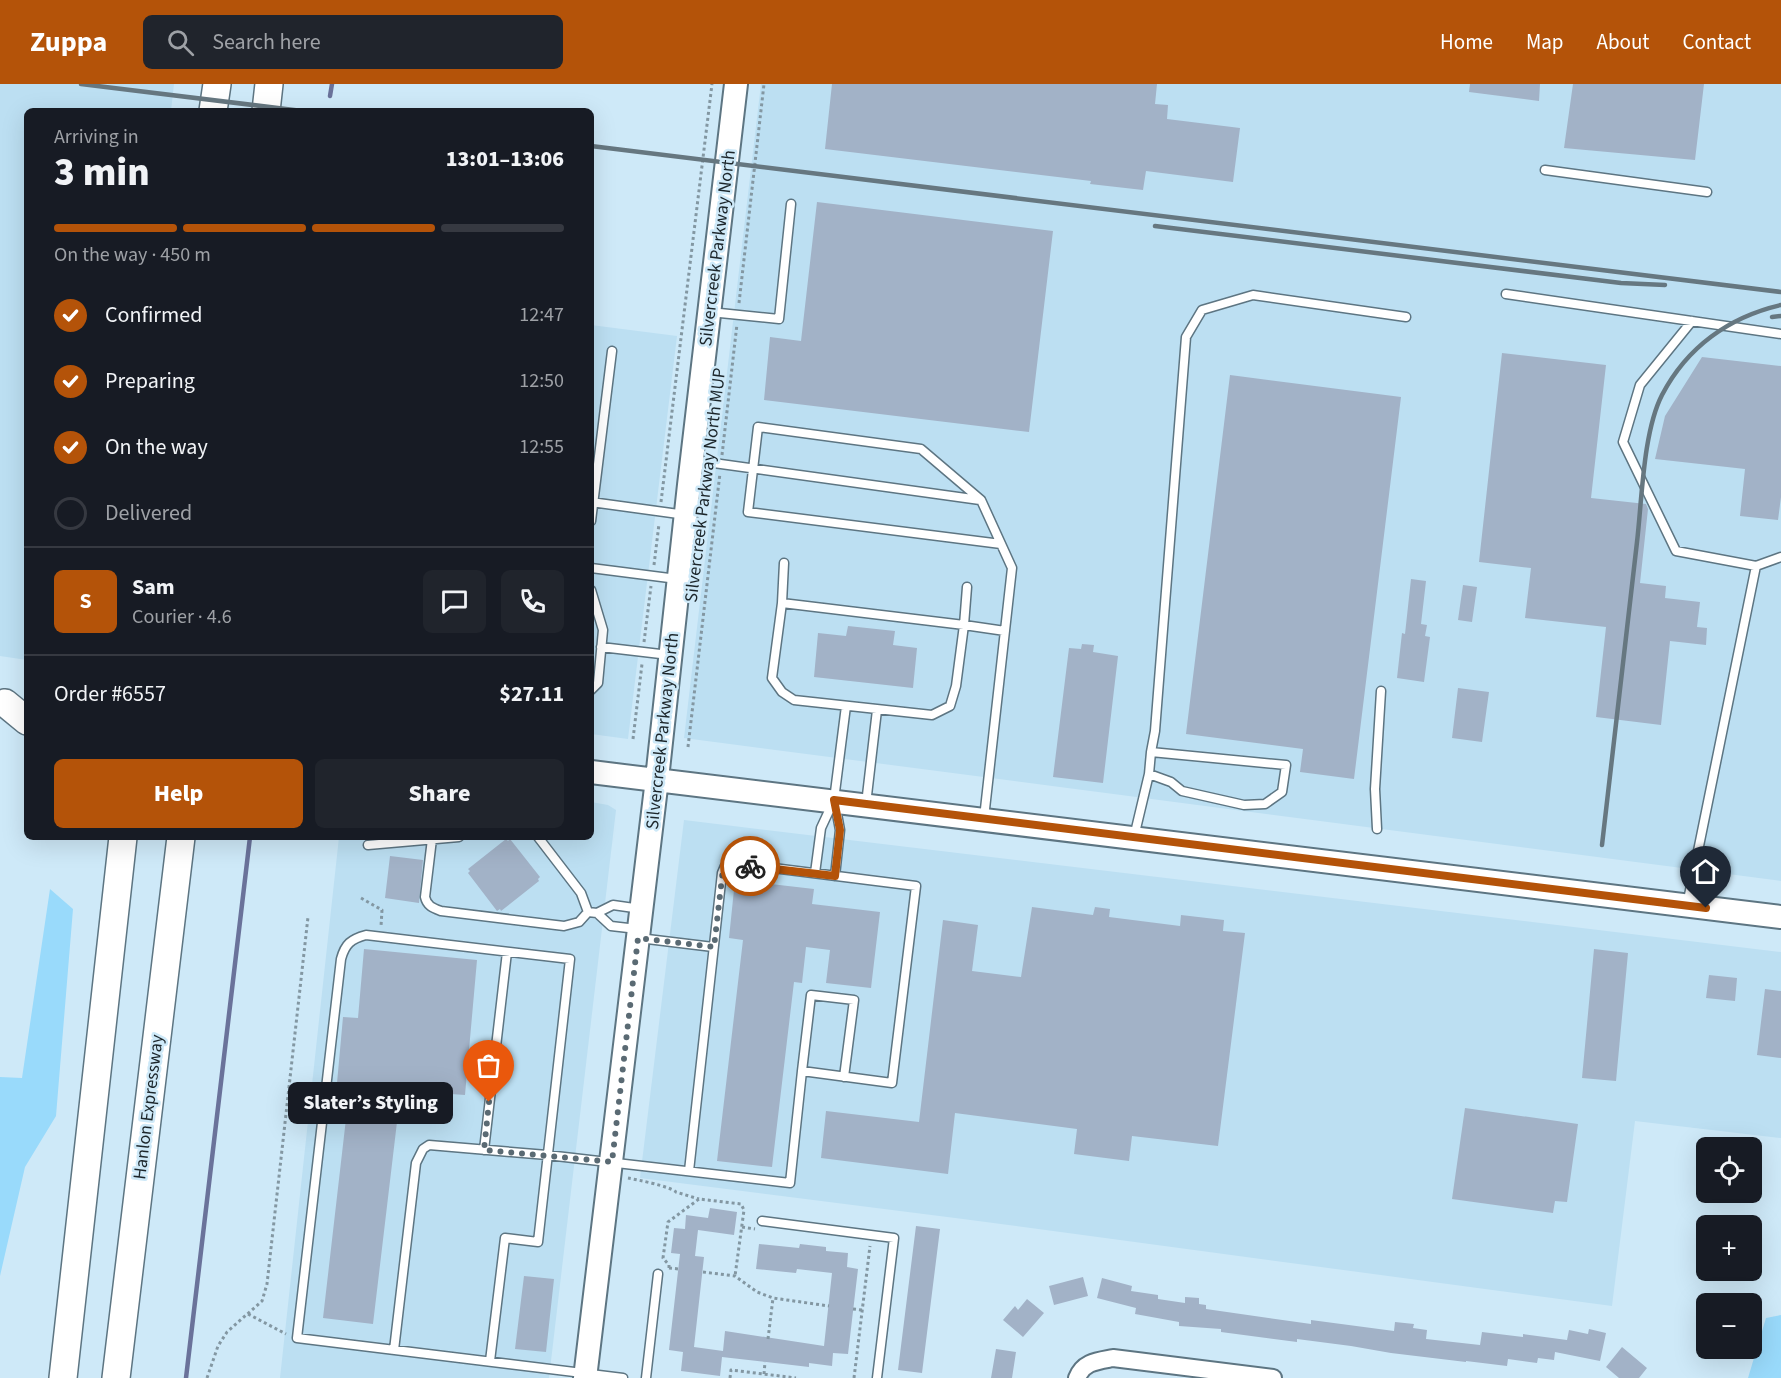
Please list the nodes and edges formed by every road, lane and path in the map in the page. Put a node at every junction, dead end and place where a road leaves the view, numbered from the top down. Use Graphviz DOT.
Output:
graph roads {
  1 [pos="217,84"];
  2 [pos="269,84"];
  3 [pos="712,84"];
  4 [pos="736,84"];
  5 [pos="764,84"];
  6 [pos="213,108"];
  7 [pos="266,108"];
  8 [pos="1545,170"];
  9 [pos="1707,192"];
  10 [pos="791,204"];
  11 [pos="1506,294"];
  12 [pos="710,312"];
  13 [pos="738,316"];
  14 [pos="1406,316"];
  15 [pos="1692,321"];
  16 [pos="1781,334"];
  17 [pos="612,351"];
  18 [pos="692,460"];
  19 [pos="721,464"];
  20 [pos="752,469"];
  21 [pos="594,487"];
  22 [pos="981,500"];
  23 [pos="594,502"];
  24 [pos="660,512"];
  25 [pos="686,515"];
  26 [pos="1001,544"];
  27 [pos="1781,557"];
  28 [pos="784,563"];
  29 [pos="1756,566"];
  30 [pos="594,568"];
  31 [pos="652,576"];
  32 [pos="679,579"];
  33 [pos="967,587"];
  34 [pos="594,600"];
  35 [pos="782,603"];
  36 [pos="964,625"];
  37 [pos="1005,631"];
  38 [pos="601,647"];
  39 [pos="643,652"];
  40 [pos="670,655"];
  41 [pos="594,687"];
  42 [pos="1381,691"];
  43 [pos="10,704"];
  44 [pos="846,706"];
  45 [pos="877,710"];
  46 [pos="24,718"];
  47 [pos="633,740"];
  48 [pos="688,747"];
  49 [pos="1151,752"];
  50 [pos="594,772"];
  51 [pos="1149,774"];
  52 [pos="657,779"];
  53 [pos="834,800"];
  54 [pos="866,804"];
  55 [pos="984,819"];
  56 [pos="1377,829"];
  57 [pos="1134,838"];
  58 [pos="123,840"];
  59 [pos="181,840"];
  60 [pos="190,840"];
  61 [pos="421,840"];
  62 [pos="432,840"];
  63 [pos="540,840"];
  64 [pos="368,845"];
  65 [pos="177,869"];
  66 [pos="815,873"];
  67 [pos="835,876"];
  68 [pos="361,898"];
  69 [pos="1687,906"];
  70 [pos="588,912"];
  71 [pos="597,913"];
  72 [pos="308,916"];
  73 [pos="1781,917"];
  74 [pos="640,926"];
  75 [pos="380,936"];
  76 [pos="714,947"];
  77 [pos="507,952"];
  78 [pos="802,1071"];
  79 [pos="844,1077"];
  80 [pos="484,1150"];
  81 [pos="547,1155"];
  82 [pos="611,1169"];
  83 [pos="689,1170"];
  84 [pos="699,1199"];
  85 [pos="762,1221"];
  86 [pos="871,1235"];
  87 [pos="679,1269"];
  88 [pos="703,1272"];
  89 [pos="658,1274"];
  90 [pos="735,1276"];
  91 [pos="773,1298"];
  92 [pos="829,1306"];
  93 [pos="853,1309"];
  94 [pos="862,1310"];
  95 [pos="248,1314"];
  96 [pos="297,1338"];
  97 [pos="768,1339"];
  98 [pos="394,1350"];
  99 [pos="490,1361"];
  100 [pos="765,1362"];
  101 [pos="764,1374"];
  102 [pos="585,1375"];
  103 [pos="63,1378"];
  104 [pos="116,1378"];
  105 [pos="207,1378"];
  106 [pos="623,1378"];
  107 [pos="646,1378"];
  108 [pos="730,1378"];
  109 [pos="796,1378"];
  110 [pos="854,1378"];
  111 [pos="877,1378"];
  112 [pos="1077,1378"];
  113 [pos="1273,1378"];
  1 -- 6 [label="highway"];
  2 -- 7 [label="highway"];
  3 -- 24 [label="path"];
  4 -- 12 [label="main road, Silvercreek Parkway North"];
  5 -- 13 [label="path, Silvercreek Parkway North MUP"];
  8 -- 9 [label="lane"];
  10 -- 13 [label="lane"];
  11 -- 15 [label="lane"];
  12 -- 13 [label="lane"];
  12 -- 18 [label="main road, Silvercreek Parkway North"];
  13 -- 19 [label="path, Silvercreek Parkway North MUP"];
  14 -- 49 [label="lane"];
  15 -- 16 [label="lane"];
  15 -- 29 [label="lane"];
  17 -- 21 [label="lane"];
  18 -- 19 [label="lane"];
  18 -- 25 [label="main road, Silvercreek Parkway North"];
  19 -- 20 [label="lane"];
  19 -- 48 [label="path, Silvercreek Parkway North MUP"];
  20 -- 22 [label="lane"];
  20 -- 22 [label="lane"];
  20 -- 26 [label="lane"];
  22 -- 26 [label="lane"];
  23 -- 24 [label="lane"];
  24 -- 25 [label="lane"];
  24 -- 31 [label="path"];
  25 -- 32 [label="main road, Silvercreek Parkway North"];
  26 -- 37 [label="lane"];
  27 -- 29 [label="lane"];
  28 -- 35 [label="lane"];
  29 -- 69 [label="lane"];
  30 -- 31 [label="lane"];
  31 -- 32 [label="lane"];
  31 -- 39 [label="path"];
  32 -- 40 [label="main road, Silvercreek Parkway North"];
  33 -- 36 [label="lane"];
  34 -- 38 [label="lane"];
  35 -- 36 [label="lane"];
  35 -- 44 [label="lane"];
  36 -- 37 [label="lane"];
  36 -- 45 [label="lane"];
  37 -- 55 [label="lane"];
  38 -- 39 [label="lane"];
  38 -- 41 [label="lane"];
  39 -- 40 [label="lane"];
  39 -- 47 [label="path"];
  40 -- 52 [label="main road, Silvercreek Parkway North"];
  42 -- 56 [label="lane"];
  43 -- 46 [label="highway"];
  44 -- 45 [label="lane"];
  44 -- 53 [label="lane"];
  45 -- 54 [label="lane"];
  49 -- 51 [label="lane"];
  49 -- 51 [label="lane"];
  50 -- 52 [label="main road"];
  51 -- 57 [label="lane"];
  52 -- 53 [label="main road"];
  52 -- 74 [label="main road, Silvercreek Parkway North"];
  53 -- 54 [label="main road"];
  53 -- 66 [label="lane"];
  53 -- 67 [label="lane"];
  54 -- 55 [label="main road"];
  55 -- 57 [label="main road"];
  57 -- 69 [label="main road"];
  58 -- 103 [label="highway"];
  59 -- 65 [label="highway, Hanlon Expressway"];
  60 -- 65 [label="highway"];
  61 -- 64 [label="lane"];
  62 -- 70 [label="lane"];
  63 -- 70 [label="lane"];
  65 -- 104 [label="highway, Hanlon Expressway"];
  66 -- 67 [label="lane"];
  66 -- 76 [label="lane"];
  67 -- 79 [label="lane"];
  68 -- 75 [label="path"];
  69 -- 73 [label="main road"];
  70 -- 71 [label="lane"];
  71 -- 74 [label="lane"];
  71 -- 74 [label="lane"];
  72 -- 95 [label="path"];
  74 -- 76 [label="lane"];
  74 -- 82 [label="main road, Silvercreek Parkway North"];
  75 -- 77 [label="lane"];
  75 -- 96 [label="lane"];
  76 -- 83 [label="lane"];
  77 -- 80 [label="lane"];
  77 -- 81 [label="lane"];
  78 -- 79 [label="lane"];
  78 -- 79 [label="lane"];
  78 -- 83 [label="lane"];
  80 -- 81 [label="lane"];
  80 -- 98 [label="lane"];
  81 -- 82 [label="lane"];
  81 -- 99 [label="lane"];
  82 -- 83 [label="lane"];
  82 -- 84 [label="path"];
  82 -- 102 [label="main road, Silvercreek Parkway North"];
  84 -- 87 [label="path"];
  84 -- 90 [label="path"];
  85 -- 86 [label="lane"];
  86 -- 94 [label="path"];
  86 -- 111 [label="lane"];
  88 -- 90 [label="path"];
  89 -- 107 [label="lane"];
  90 -- 91 [label="path"];
  91 -- 92 [label="path"];
  91 -- 97 [label="path"];
  93 -- 94 [label="path"];
  94 -- 110 [label="path"];
  95 -- 96 [label="path"];
  95 -- 105 [label="path"];
  96 -- 98 [label="lane"];
  98 -- 99 [label="lane"];
  99 -- 102 [label="lane"];
  100 -- 101 [label="path"];
  101 -- 108 [label="path"];
  101 -- 109 [label="path"];
  102 -- 106 [label="lane"];
  112 -- 113 [label="street"];
}
